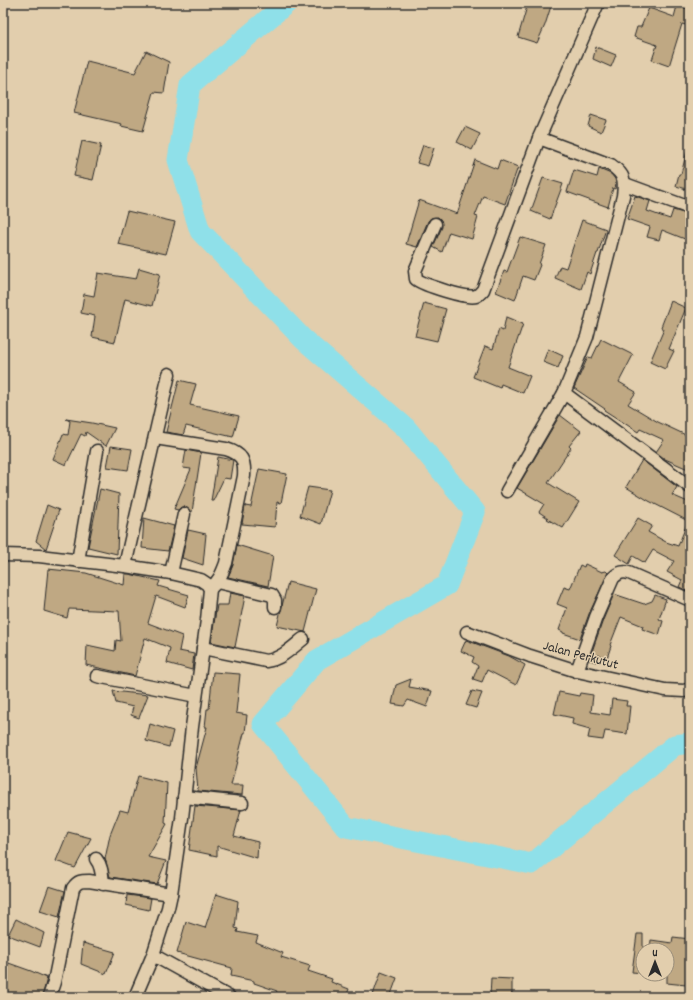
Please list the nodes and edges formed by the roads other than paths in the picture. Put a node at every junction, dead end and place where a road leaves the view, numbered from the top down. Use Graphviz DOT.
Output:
graph roads {
  1 [pos="598,3"];
  2 [pos="539,138"];
  3 [pos="624,184"];
  4 [pos="690,208"];
  5 [pos="435,224"];
  6 [pos="169,374"];
  7 [pos="564,393"];
  8 [pos="155,438"];
  9 [pos="97,451"];
  10 [pos="690,487"];
  11 [pos="507,492"];
  12 [pos="184,514"];
  13 [pos="3,555"];
  14 [pos="78,561"];
  15 [pos="125,566"];
  16 [pos="171,572"];
  17 [pos="213,585"];
  18 [pos="690,600"];
  19 [pos="275,607"];
  20 [pos="467,632"];
  21 [pos="303,639"];
  22 [pos="203,648"];
  23 [pos="577,672"];
  24 [pos="97,676"];
  25 [pos="690,689"];
  26 [pos="196,696"];
  27 [pos="184,797"];
  28 [pos="242,802"];
  29 [pos="96,859"];
  30 [pos="103,884"];
  31 [pos="171,894"];
  32 [pos="153,955"];
  33 [pos="49,997"];
  34 [pos="135,997"];
  35 [pos="229,997"];
  1 -- 2 [label="street"];
  2 -- 3 [label="street"];
  2 -- 5 [label="street"];
  3 -- 4 [label="street"];
  3 -- 7 [label="street"];
  6 -- 8 [label="street"];
  7 -- 10 [label="street"];
  7 -- 11 [label="street"];
  8 -- 15 [label="street"];
  8 -- 17 [label="street"];
  9 -- 14 [label="street"];
  12 -- 16 [label="street"];
  13 -- 14 [label="street"];
  14 -- 15 [label="street"];
  15 -- 16 [label="street"];
  16 -- 17 [label="street"];
  17 -- 19 [label="street"];
  17 -- 22 [label="street"];
  18 -- 23 [label="street"];
  20 -- 23 [label="street, Jalan Perkutut"];
  21 -- 22 [label="street"];
  22 -- 26 [label="street"];
  23 -- 25 [label="street, Jalan Perkutut"];
  24 -- 26 [label="street"];
  26 -- 27 [label="street"];
  27 -- 28 [label="street"];
  27 -- 31 [label="street"];
  29 -- 30 [label="street"];
  30 -- 31 [label="street"];
  30 -- 33 [label="street"];
  31 -- 32 [label="street"];
  32 -- 34 [label="street"];
  32 -- 35 [label="street"];
}
